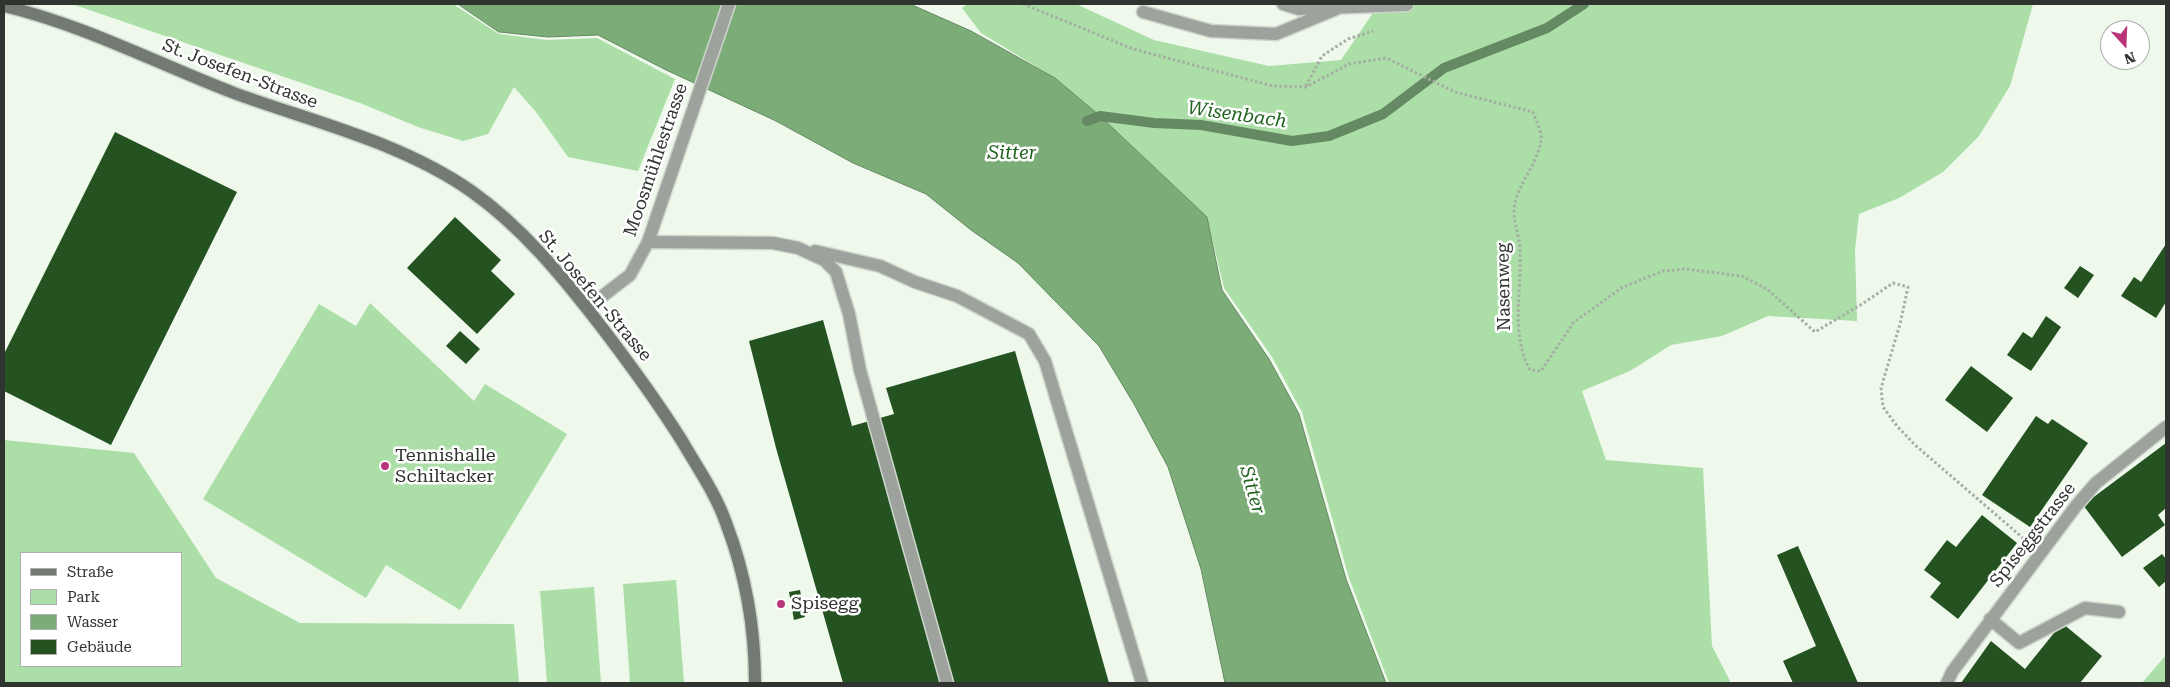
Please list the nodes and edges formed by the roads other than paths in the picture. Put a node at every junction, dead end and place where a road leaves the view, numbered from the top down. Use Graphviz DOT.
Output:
graph roads {
  1 [pos="729,4"];
  2 [pos="1284,4"];
  3 [pos="1407,5"];
  4 [pos="4,6"];
  5 [pos="1342,6"];
  6 [pos="1143,12"];
  7 [pos="648,242"];
  8 [pos="798,248"];
  9 [pos="587,308"];
  10 [pos="2166,427"];
  11 [pos="2119,612"];
  12 [pos="1990,619"];
  13 [pos="755,683"];
  14 [pos="946,683"];
  15 [pos="1142,683"];
  16 [pos="1947,683"];
  1 -- 7 [label="street, Moosmühlestrasse"];
  2 -- 5 [label="street"];
  3 -- 5 [label="street"];
  4 -- 9 [label="street, St. Josefen-Strasse"];
  5 -- 6 [label="street"];
  7 -- 8 [label="street"];
  7 -- 9 [label="street, Moosmühlestrasse"];
  8 -- 14 [label="street"];
  8 -- 15 [label="street"];
  9 -- 13 [label="street, St. Josefen-Strasse"];
  10 -- 12 [label="street, Spiseggstrasse"];
  11 -- 12 [label="street"];
  12 -- 16 [label="street, Spiseggstrasse"];
}
